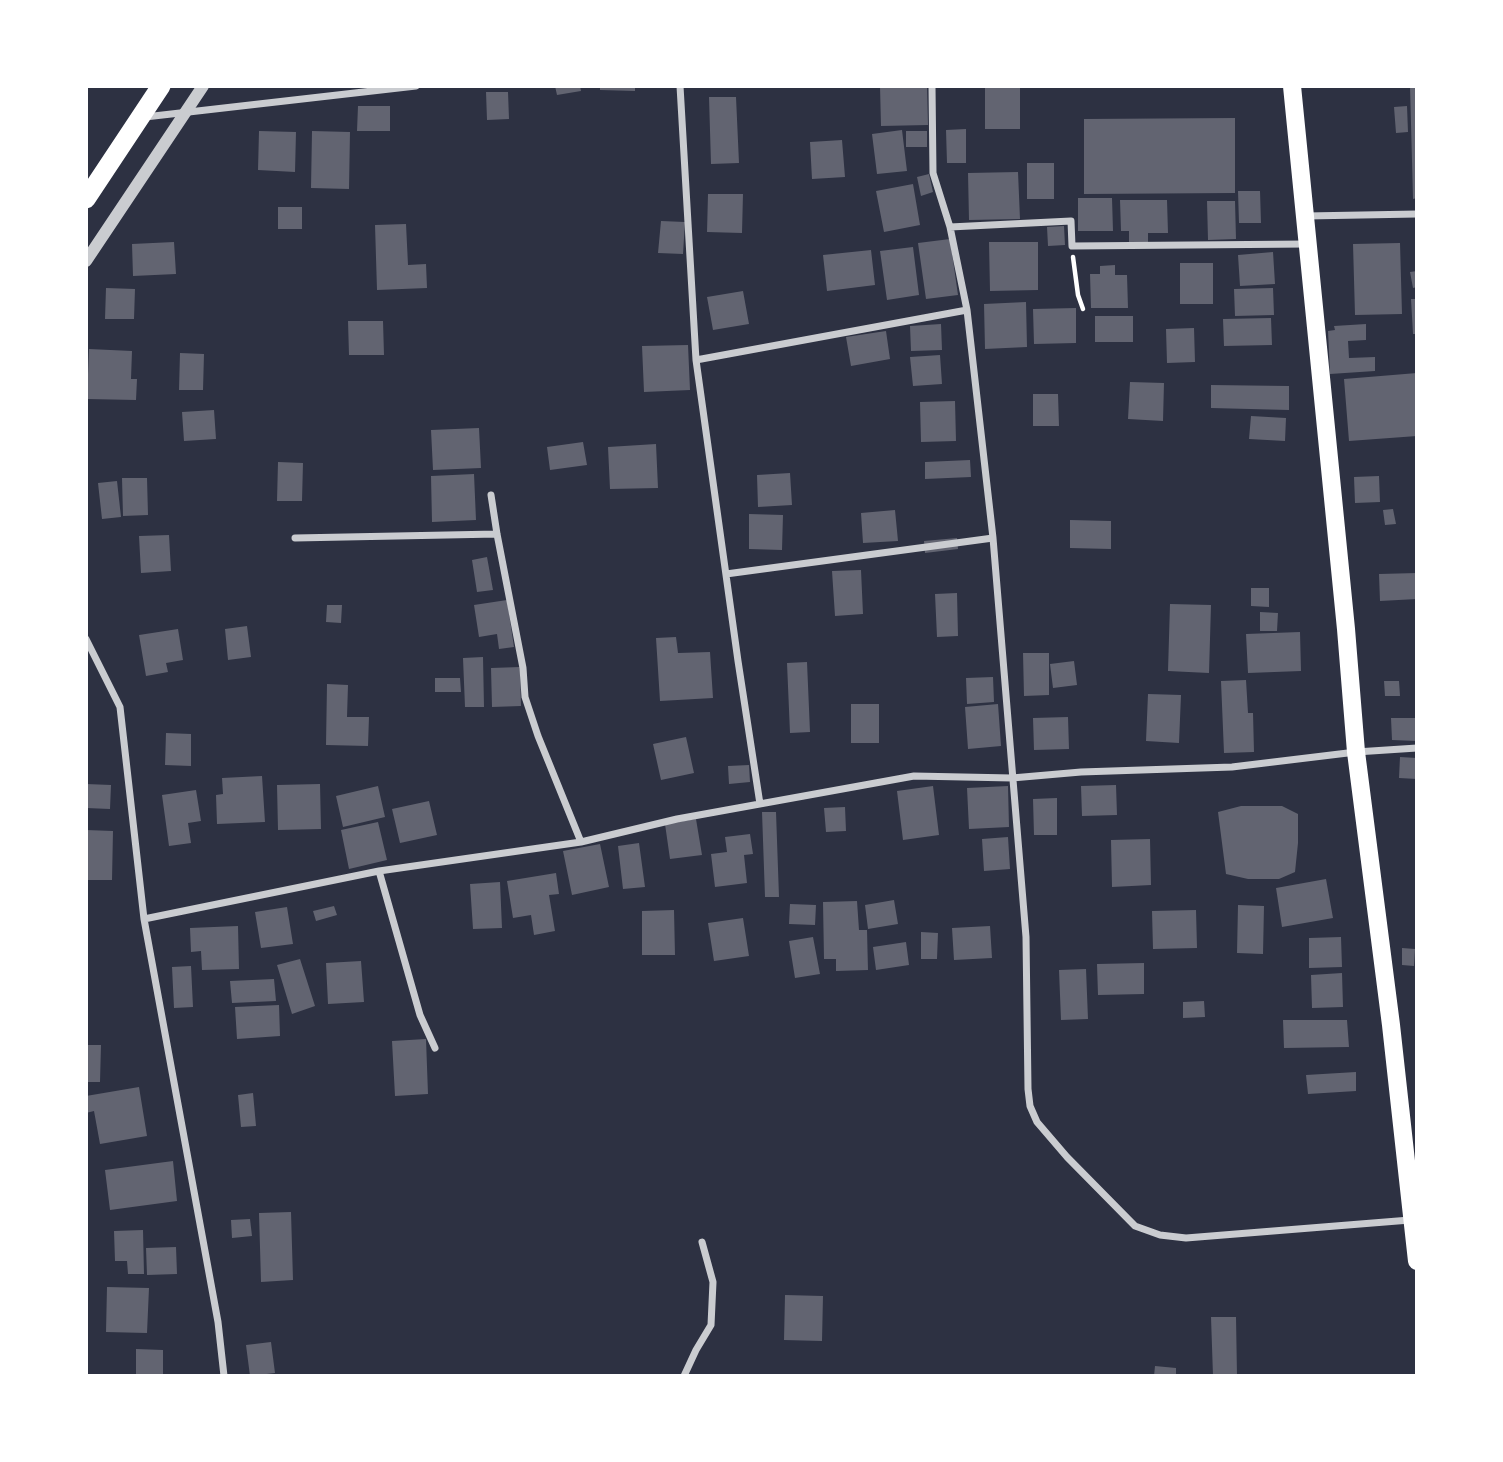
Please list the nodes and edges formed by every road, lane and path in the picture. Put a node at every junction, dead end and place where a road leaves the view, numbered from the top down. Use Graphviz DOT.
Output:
graph roads {
  1 [pos="162,86"];
  2 [pos="203,86"];
  3 [pos="416,86"];
  4 [pos="680,86"];
  5 [pos="932,86"];
  6 [pos="1292,86"];
  7 [pos="186,113"];
  8 [pos="141,118"];
  9 [pos="86,199"];
  10 [pos="1417,214"];
  11 [pos="1305,216"];
  12 [pos="950,227"];
  13 [pos="1309,244"];
  14 [pos="1072,246"];
  15 [pos="86,261"];
  16 [pos="1083,309"];
  17 [pos="967,310"];
  18 [pos="696,359"];
  19 [pos="491,495"];
  20 [pos="497,534"];
  21 [pos="295,538"];
  22 [pos="993,538"];
  23 [pos="726,574"];
  24 [pos="86,639"];
  25 [pos="1417,748"];
  26 [pos="1356,752"];
  27 [pos="1012,778"];
  28 [pos="760,804"];
  29 [pos="581,842"];
  30 [pos="379,871"];
  31 [pos="144,919"];
  32 [pos="435,1048"];
  33 [pos="1413,1220"];
  34 [pos="702,1242"];
  35 [pos="1417,1261"];
  36 [pos="224,1376"];
  37 [pos="684,1376"];
  1 -- 8 [label="highway"];
  2 -- 7 [label="street"];
  3 -- 7 [label="street"];
  4 -- 18 [label="street"];
  5 -- 12 [label="street"];
  6 -- 11 [label="main road"];
  7 -- 8 [label="street"];
  7 -- 15 [label="street"];
  8 -- 9 [label="highway"];
  10 -- 11 [label="street"];
  11 -- 13 [label="main road"];
  12 -- 14 [label="street"];
  12 -- 17 [label="street"];
  13 -- 14 [label="street"];
  13 -- 26 [label="main road"];
  14 -- 16 [label="path"];
  17 -- 18 [label="street"];
  17 -- 22 [label="street"];
  18 -- 23 [label="street"];
  19 -- 20 [label="street"];
  20 -- 21 [label="street"];
  20 -- 29 [label="street"];
  22 -- 23 [label="street"];
  22 -- 27 [label="street"];
  23 -- 28 [label="street"];
  24 -- 31 [label="street"];
  25 -- 26 [label="street"];
  26 -- 27 [label="street"];
  26 -- 33 [label="main road"];
  27 -- 28 [label="street"];
  27 -- 33 [label="street"];
  28 -- 29 [label="street"];
  29 -- 30 [label="street"];
  30 -- 31 [label="street"];
  30 -- 32 [label="street"];
  31 -- 36 [label="street"];
  33 -- 35 [label="main road"];
  34 -- 37 [label="street"];
}
